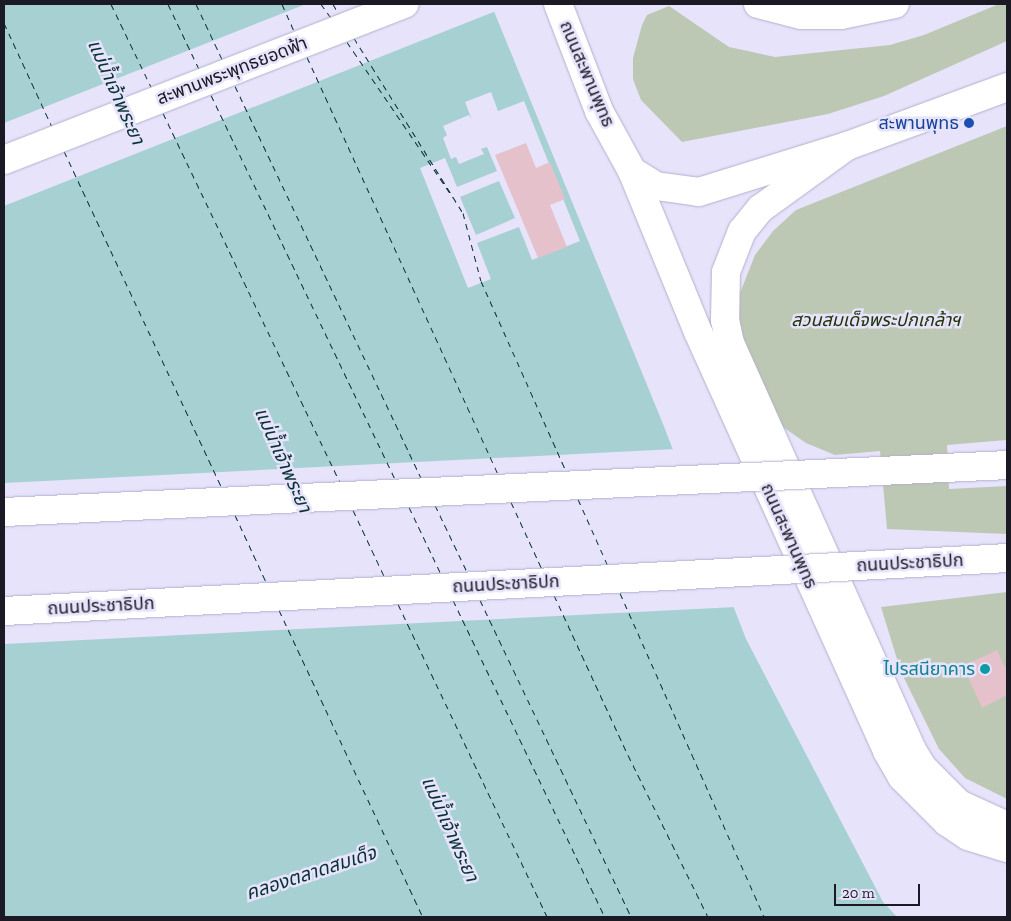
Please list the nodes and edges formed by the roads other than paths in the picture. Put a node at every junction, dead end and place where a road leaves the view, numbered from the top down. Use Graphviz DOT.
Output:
graph roads {
  1 [pos="405,4"];
  2 [pos="558,4"];
  3 [pos="758,4"];
  4 [pos="808,4"];
  5 [pos="895,4"];
  6 [pos="841,15"];
  7 [pos="1007,87"];
  8 [pos="847,146"];
  9 [pos="4,160"];
  10 [pos="632,171"];
  11 [pos="1007,465"];
  12 [pos="4,512"];
  13 [pos="1007,558"];
  14 [pos="4,611"];
  15 [pos="1007,826"];
  16 [pos="1007,848"];
  1 -- 9 [label="main road, สะพานพระพุทธยอดฟ้า"];
  2 -- 10 [label="main road, ถนนสะพานพุทธ"];
  3 -- 6 [label="main road"];
  4 -- 6 [label="main road"];
  5 -- 6 [label="main road"];
  7 -- 8 [label="main road, ถนนสะพานพุทธ"];
  8 -- 10 [label="main road, ถนนสะพานพุทธ"];
  8 -- 15 [label="main road"];
  10 -- 16 [label="main road, ถนนสะพานพุทธ"];
  11 -- 12 [label="main road, bridge"];
  13 -- 14 [label="main road, ถนนประชาธิปก, bridge"];
}
